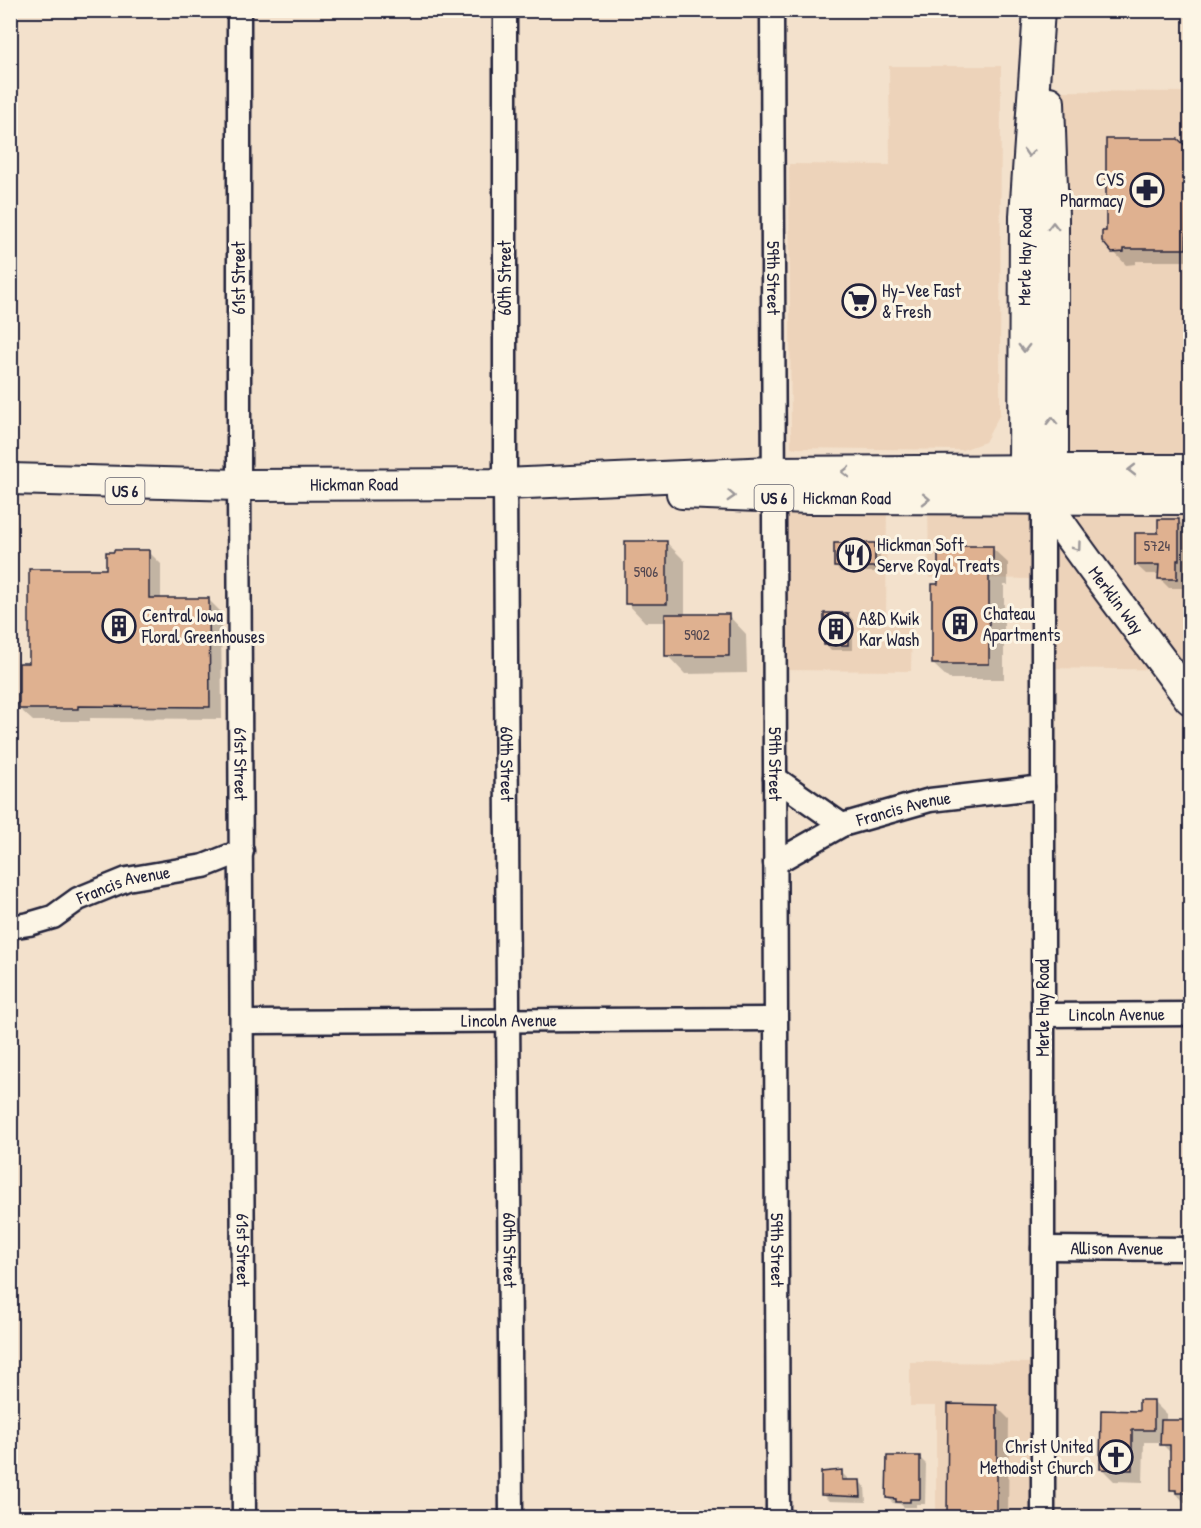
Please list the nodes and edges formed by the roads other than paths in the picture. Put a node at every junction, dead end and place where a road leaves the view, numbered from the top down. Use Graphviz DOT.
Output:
graph roads {
  1 [pos="239,10"];
  2 [pos="505,10"];
  3 [pos="772,10"];
  4 [pos="1039,10"];
  5 [pos="1045,10"];
  6 [pos="1024,391"];
  7 [pos="1038,470"];
  8 [pos="1191,470"];
  9 [pos="967,471"];
  10 [pos="10,479"];
  11 [pos="505,484"];
  12 [pos="239,485"];
  13 [pos="774,485"];
  14 [pos="10,497"];
  15 [pos="1191,498"];
  16 [pos="1043,499"];
  17 [pos="1191,699"];
  18 [pos="774,778"];
  19 [pos="1043,787"];
  20 [pos="842,825"];
  21 [pos="242,851"];
  22 [pos="775,863"];
  23 [pos="10,927"];
  24 [pos="1191,1014"];
  25 [pos="1043,1015"];
  26 [pos="775,1019"];
  27 [pos="509,1020"];
  28 [pos="243,1022"];
  29 [pos="1043,1248"];
  30 [pos="1191,1249"];
  31 [pos="244,1518"];
  32 [pos="511,1518"];
  33 [pos="778,1518"];
  34 [pos="1043,1518"];
  1 -- 12 [label="street, 61st Street"];
  2 -- 11 [label="street, 60th Street"];
  3 -- 13 [label="street, 59th Street"];
  4 -- 6 [label="main road, Merle Hay Road / US 6, one-way"];
  7 -- 5 [label="main road, Merle Hay Road, one-way"];
  6 -- 7 [label="main road, Merle Hay Road"];
  6 -- 9 [label="main road, US 6"];
  8 -- 7 [label="main road, Hickman Road, one-way"];
  7 -- 9 [label="main road, Hickman Road"];
  7 -- 16 [label="main road, Merle Hay Road"];
  9 -- 13 [label="main road, Hickman Road / US 6, one-way"];
  10 -- 12 [label="main road, Hickman Road / US 6"];
  11 -- 12 [label="main road, Hickman Road / US 6"];
  11 -- 13 [label="main road, Hickman Road / US 6"];
  11 -- 27 [label="street, 60th Street"];
  12 -- 14 [label="main road, Hickman Road / US 6"];
  12 -- 21 [label="street, 61st Street"];
  13 -- 16 [label="main road, Hickman Road / US 6, one-way"];
  13 -- 18 [label="street, 59th Street"];
  15 -- 16 [label="main road, Hickman Road"];
  16 -- 17 [label="main road, Merklin Way, one-way"];
  16 -- 19 [label="street, Merle Hay Road"];
  18 -- 20 [label="street"];
  18 -- 22 [label="street, 59th Street"];
  19 -- 20 [label="street, Francis Avenue"];
  19 -- 25 [label="street, Merle Hay Road"];
  20 -- 22 [label="street, Francis Avenue"];
  21 -- 23 [label="street, Francis Avenue"];
  21 -- 28 [label="street, 61st Street"];
  22 -- 26 [label="street, 59th Street"];
  24 -- 25 [label="street, Lincoln Avenue"];
  25 -- 29 [label="street, Merle Hay Road"];
  26 -- 27 [label="street, Lincoln Avenue"];
  26 -- 33 [label="street, 59th Street"];
  27 -- 28 [label="street, Lincoln Avenue"];
  27 -- 32 [label="street, 60th Street"];
  28 -- 31 [label="street, 61st Street"];
  29 -- 30 [label="street, Allison Avenue"];
  29 -- 34 [label="street, Merle Hay Road"];
}
